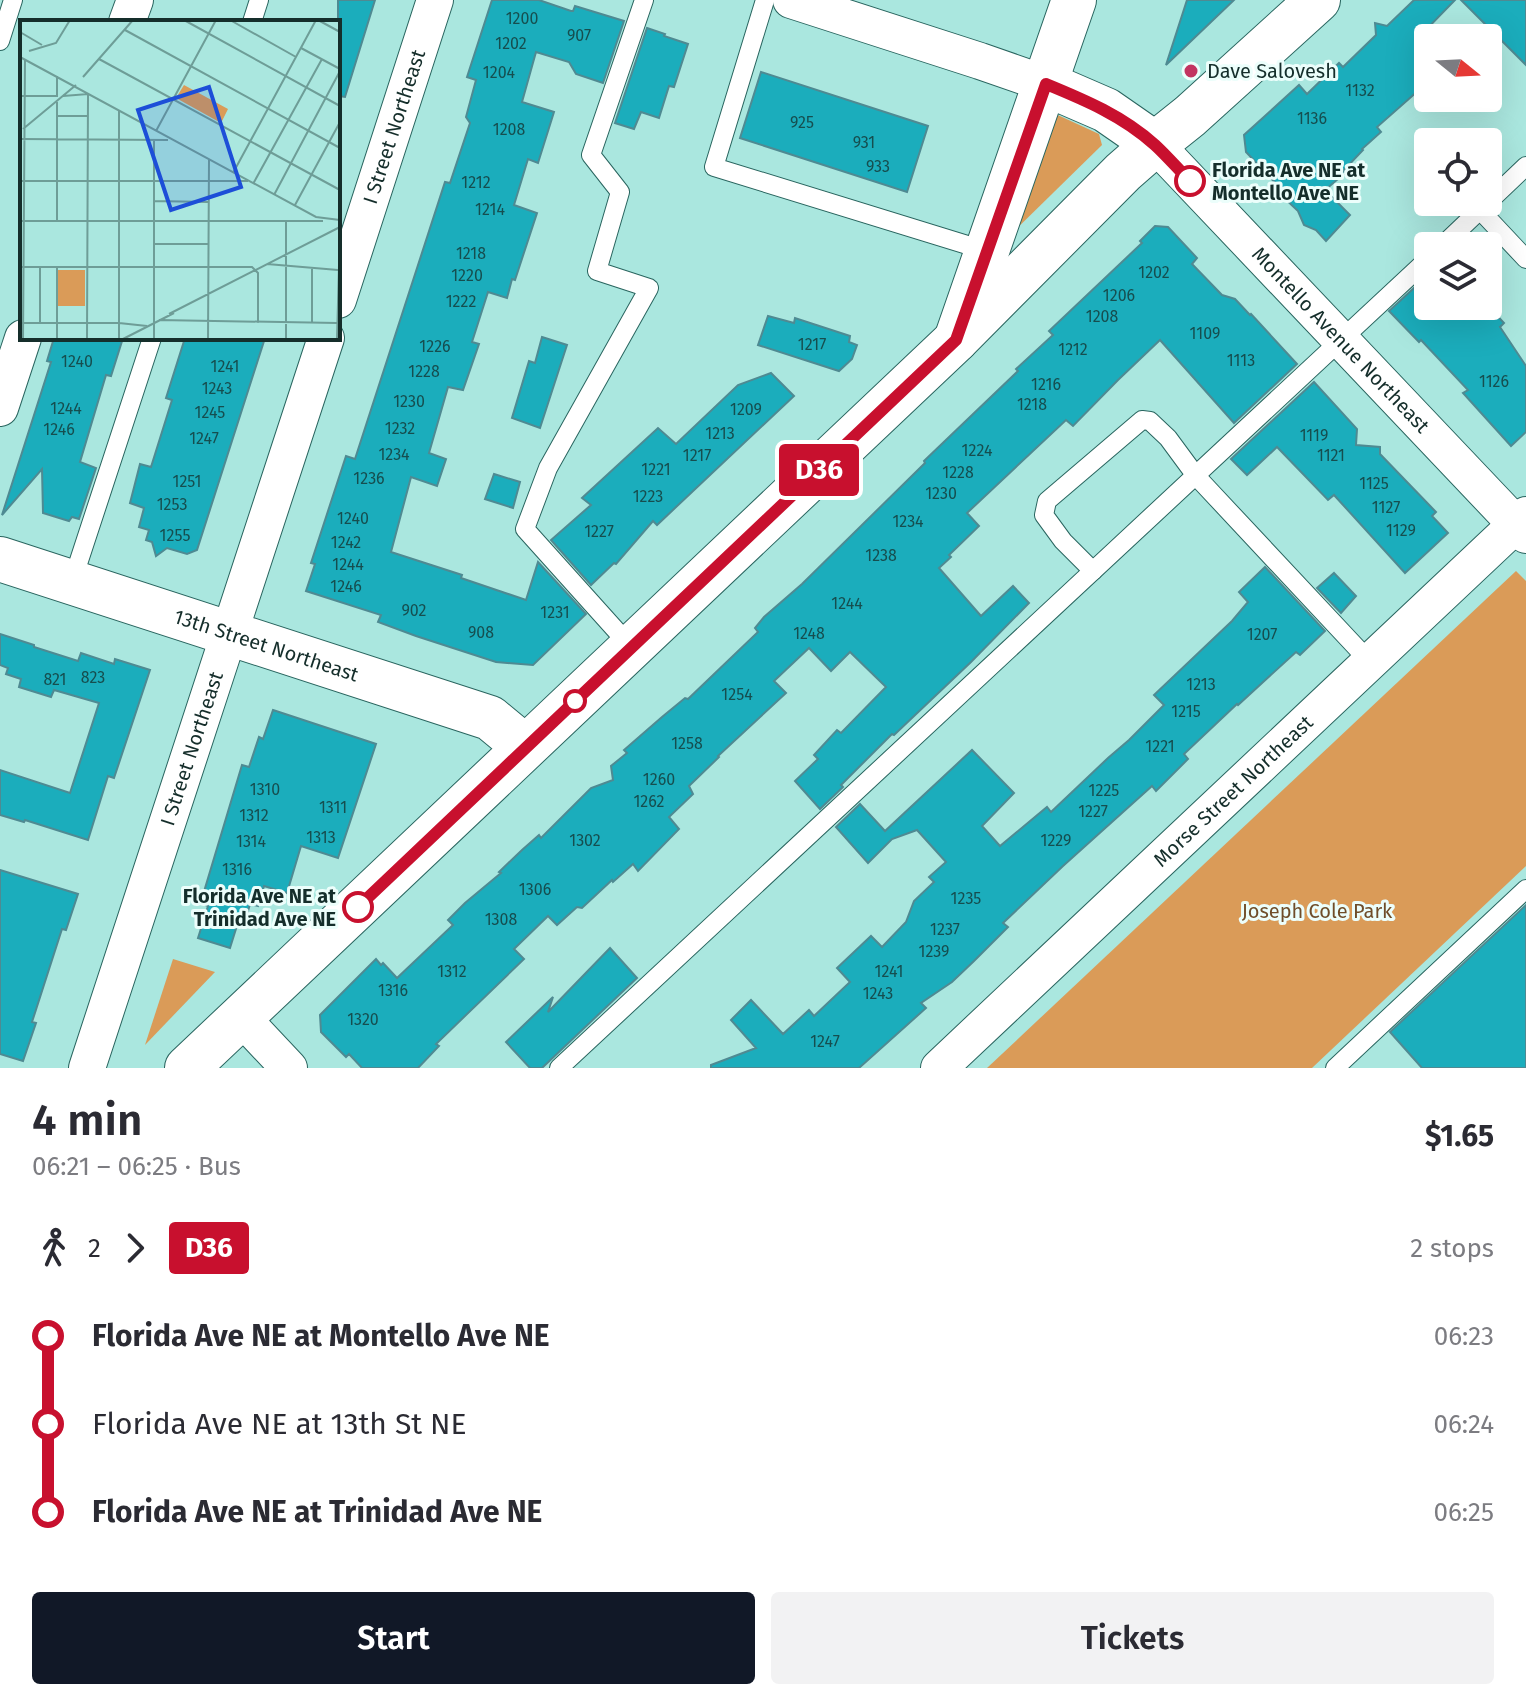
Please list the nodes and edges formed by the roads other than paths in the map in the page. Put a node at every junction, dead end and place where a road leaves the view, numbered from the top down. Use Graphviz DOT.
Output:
graph roads {
  1 [pos="13,0"];
  2 [pos="135,0"];
  3 [pos="259,0"];
  4 [pos="435,0"];
  5 [pos="644,0"];
  6 [pos="765,0"];
  7 [pos="791,0"];
  8 [pos="1074,0"];
  9 [pos="1309,5"];
  10 [pos="860,10"];
  11 [pos="128,20"];
  12 [pos="253,20"];
  13 [pos="0,41"];
  14 [pos="1046,84"];
  15 [pos="1155,144"];
  16 [pos="1526,166"];
  17 [pos="1502,189"];
  18 [pos="1474,216"];
  19 [pos="1486,216"];
  20 [pos="1457,232"];
  21 [pos="987,251"];
  22 [pos="1526,259"];
  23 [pos="1414,272"];
  24 [pos="340,294"];
  25 [pos="22,340"];
  26 [pos="151,340"];
  27 [pos="325,340"];
  28 [pos="956,340"];
  29 [pos="1341,341"];
  30 [pos="0,408"];
  31 [pos="1196,476"];
  32 [pos="1523,525"];
  33 [pos="0,559"];
  34 [pos="1093,571"];
  35 [pos="72,582"];
  36 [pos="231,632"];
  37 [pos="631,647"];
  38 [pos="1370,662"];
  39 [pos="525,747"];
  40 [pos="1526,889"];
  41 [pos="241,1017"];
  42 [pos="943,1067"];
  43 [pos="87,1068"];
  44 [pos="187,1068"];
  45 [pos="289,1068"];
  46 [pos="559,1068"];
  47 [pos="1335,1068"];
  1 -- 13 [label="lane"];
  2 -- 11 [label="street"];
  3 -- 12 [label="lane"];
  4 -- 24 [label="street, I Street Northeast"];
  5 -- 37 [label="lane"];
  6 -- 21 [label="lane"];
  7 -- 10 [label="street"];
  8 -- 14 [label="main road"];
  9 -- 15 [label="main road"];
  10 -- 14 [label="street"];
  14 -- 15 [label="main road"];
  14 -- 21 [label="main road"];
  15 -- 28 [label="main road"];
  15 -- 29 [label="street, Montello Avenue Northeast"];
  16 -- 17 [label="lane"];
  18 -- 20 [label="lane"];
  19 -- 22 [label="lane"];
  21 -- 28 [label="main road"];
  23 -- 29 [label="lane"];
  25 -- 30 [label="street"];
  26 -- 35 [label="lane"];
  27 -- 36 [label="street, I Street Northeast"];
  28 -- 37 [label="main road"];
  29 -- 31 [label="lane"];
  29 -- 32 [label="street, Montello Avenue Northeast"];
  31 -- 34 [label="lane"];
  31 -- 34 [label="lane"];
  31 -- 38 [label="lane"];
  32 -- 38 [label="street, Morse Street Northeast"];
  33 -- 35 [label="main road, 13th Street Northeast"];
  34 -- 46 [label="lane"];
  35 -- 36 [label="main road, 13th Street Northeast"];
  36 -- 39 [label="main road, 13th Street Northeast"];
  36 -- 43 [label="street, I Street Northeast"];
  37 -- 39 [label="main road"];
  38 -- 42 [label="street, Morse Street Northeast"];
  39 -- 41 [label="main road"];
  40 -- 47 [label="lane"];
  41 -- 44 [label="main road"];
  41 -- 45 [label="street"];
}
